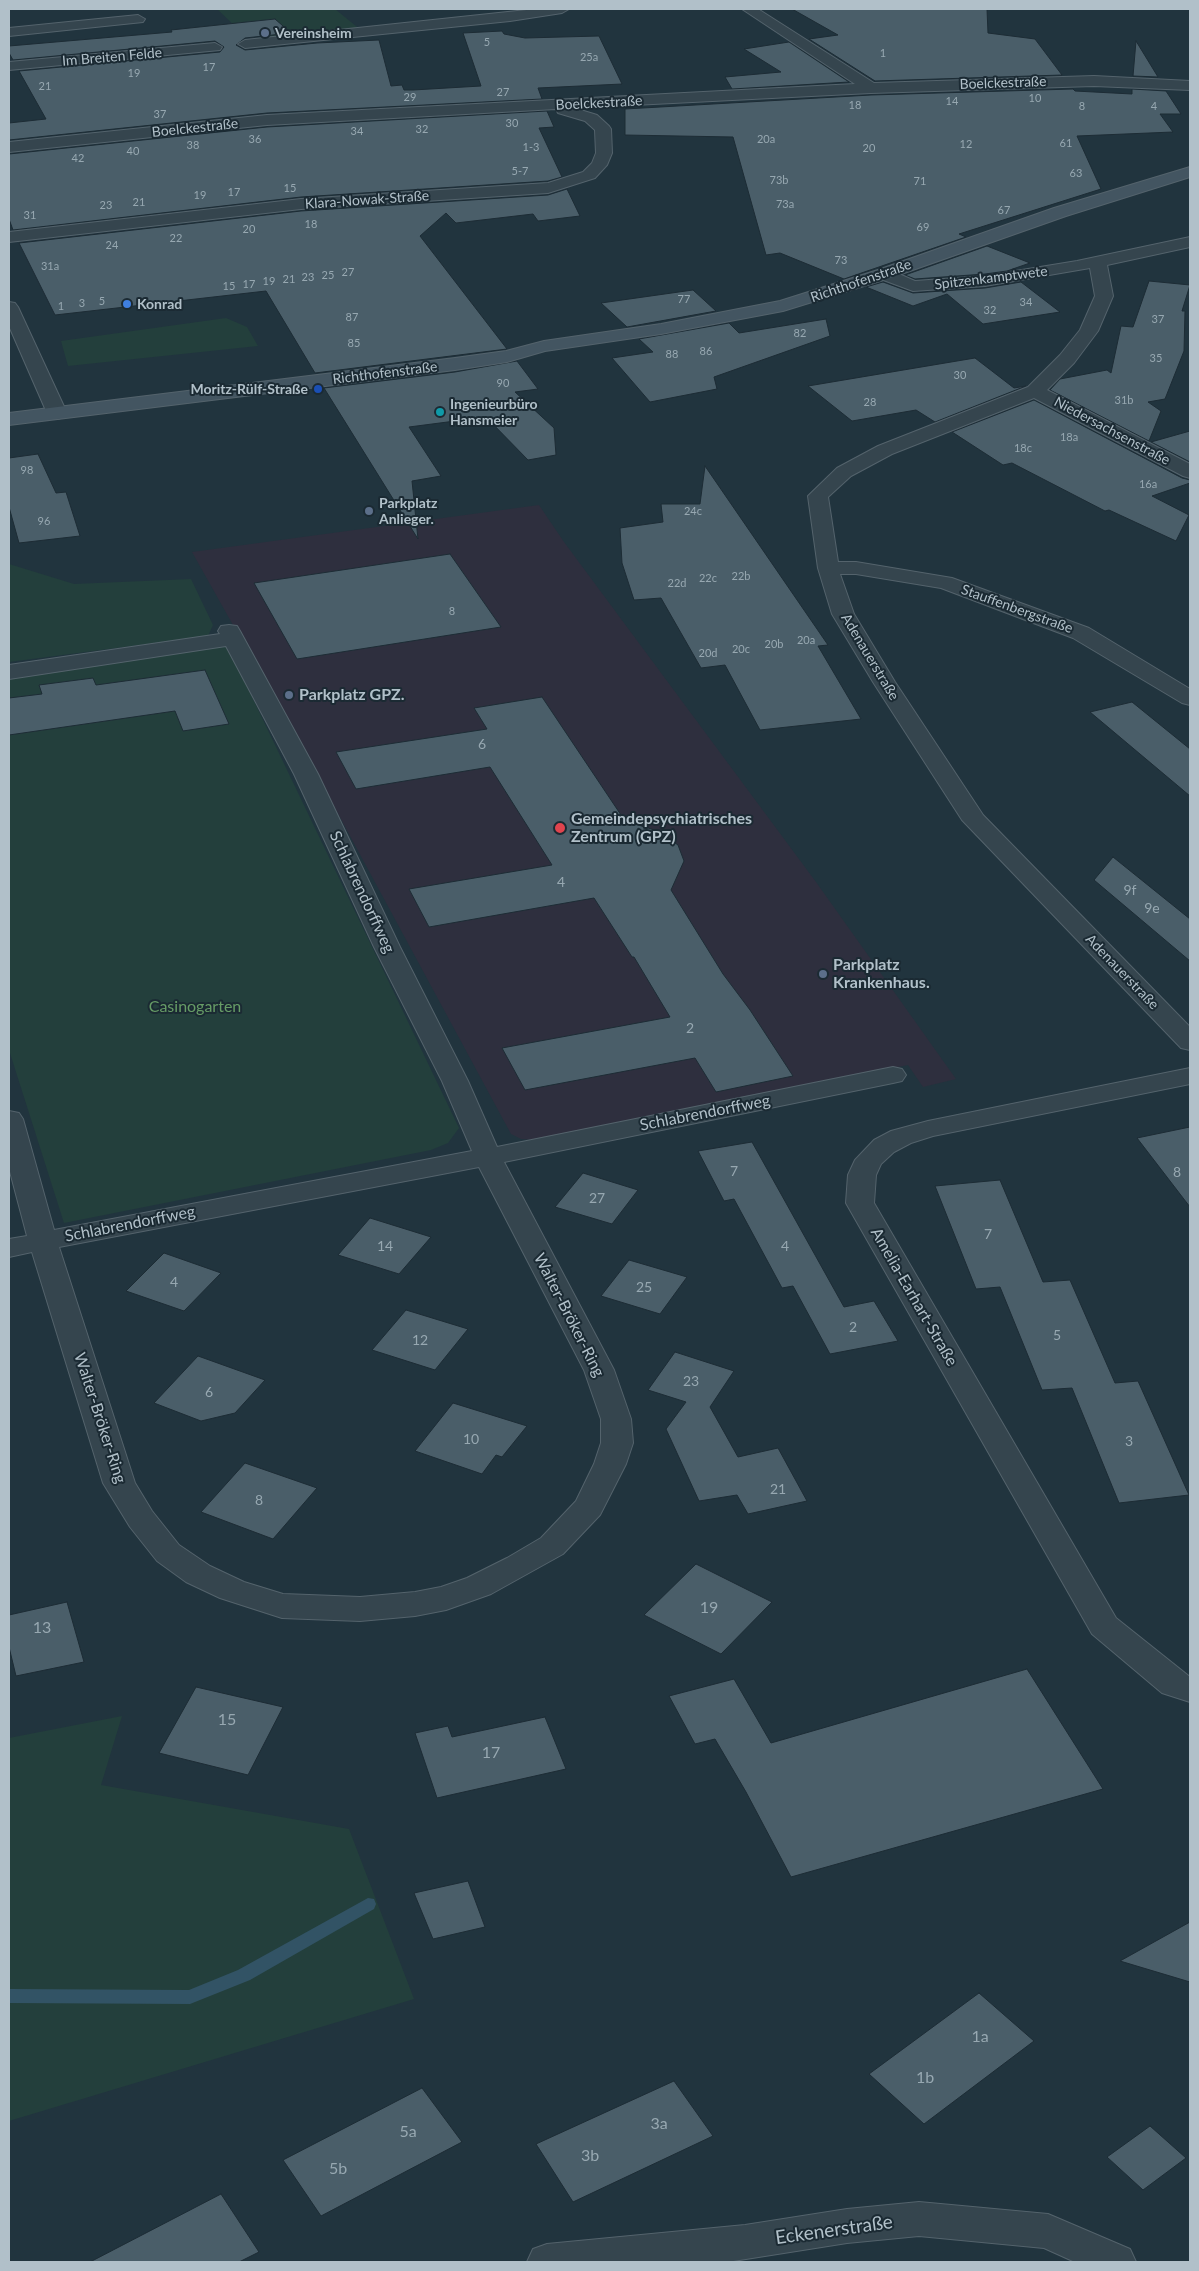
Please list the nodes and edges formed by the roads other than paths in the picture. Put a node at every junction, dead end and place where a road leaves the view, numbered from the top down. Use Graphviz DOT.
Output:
graph roads {
  1 [pos="562,9"];
  2 [pos="749,9"];
  3 [pos="138,19"];
  4 [pos="9,32"];
  5 [pos="245,44"];
  6 [pos="215,47"];
  7 [pos="9,66"];
  8 [pos="1190,86"];
  9 [pos="871,88"];
  10 [pos="524,107"];
  11 [pos="9,147"];
  12 [pos="1190,172"];
  13 [pos="9,237"];
  14 [pos="1190,242"];
  15 [pos="1098,262"];
  16 [pos="884,274"];
  17 [pos="9,307"];
  18 [pos="1034,391"];
  19 [pos="55,408"];
  20 [pos="9,410"];
  21 [pos="9,419"];
  22 [pos="1190,472"];
  23 [pos="828,568"];
  24 [pos="9,672"];
  25 [pos="1190,698"];
  26 [pos="1190,1042"];
  27 [pos="893,1075"];
  28 [pos="1190,1076"];
  29 [pos="9,1119"];
  30 [pos="488,1157"];
  31 [pos="43,1241"];
  32 [pos="9,1248"];
  33 [pos="1190,1690"];
  34 [pos="547,2262"];
  35 [pos="1116,2262"];
  1 -- 5 [label="street"];
  2 -- 9 [label="street"];
  3 -- 4 [label="street"];
  6 -- 7 [label="street, Im Breiten Felde"];
  8 -- 9 [label="street, Boelckestraße"];
  9 -- 10 [label="street, Boelckestraße"];
  10 -- 11 [label="street, Boelckestraße"];
  10 -- 13 [label="street, Klara-Nowak-Straße"];
  12 -- 16 [label="street, Richthofenstraße"];
  14 -- 15 [label="street, Spitzenkamptwete"];
  15 -- 16 [label="street, Spitzenkamptwete"];
  15 -- 18 [label="street, Adenauerstraße"];
  16 -- 19 [label="street, Richthofenstraße"];
  17 -- 19 [label="street"];
  18 -- 22 [label="street, Niedersachsenstraße"];
  18 -- 23 [label="street, Adenauerstraße"];
  19 -- 20 [label="street, Richthofenstraße"];
  19 -- 21 [label="street, Richthofenstraße"];
  23 -- 25 [label="street, Stauffenbergstraße"];
  23 -- 26 [label="street, Adenauerstraße"];
  24 -- 30 [label="street, Schlabrendorffweg"];
  27 -- 30 [label="street, Schlabrendorffweg"];
  28 -- 33 [label="street, Amelia-Earhart-Straße"];
  29 -- 31 [label="street, Walter-Bröker-Ring"];
  30 -- 31 [label="street, Schlabrendorffweg"];
  30 -- 31 [label="street, Walter-Bröker-Ring"];
  31 -- 32 [label="street, Schlabrendorffweg"];
  34 -- 35 [label="street, Eckenerstraße"];
}
